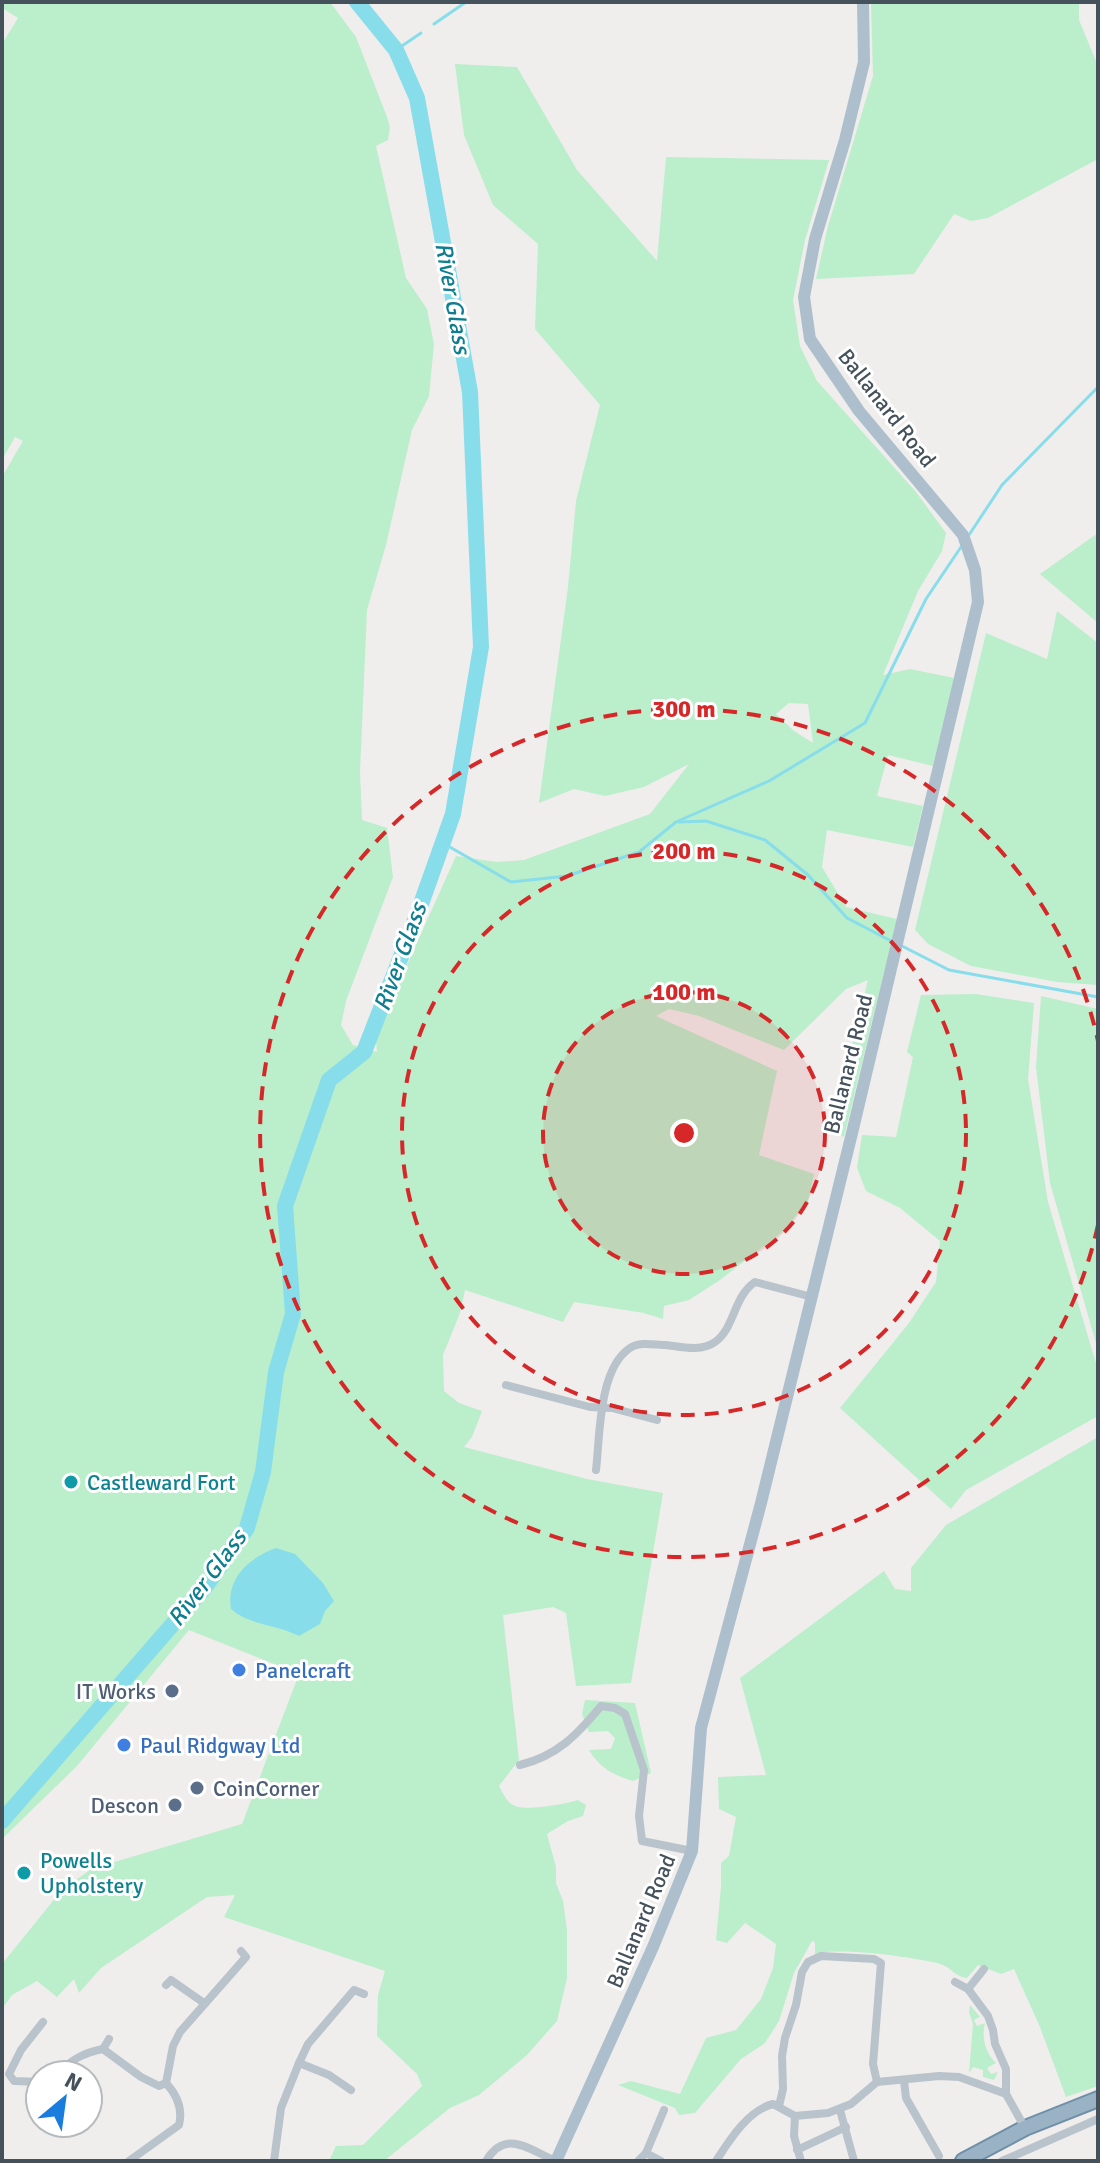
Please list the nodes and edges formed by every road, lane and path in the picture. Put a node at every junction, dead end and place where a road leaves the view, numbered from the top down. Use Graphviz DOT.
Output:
graph roads {
  1 [pos="863,2"];
  2 [pos="812,1297"];
  3 [pos="506,1385"];
  4 [pos="601,1407"];
  5 [pos="657,1420"];
  6 [pos="596,1470"];
  7 [pos="520,1765"];
  8 [pos="692,1851"];
  9 [pos="241,1951"];
  10 [pos="984,1969"];
  11 [pos="171,1980"];
  12 [pos="955,1982"];
  13 [pos="968,1989"];
  14 [pos="364,1994"];
  15 [pos="204,2003"];
  16 [pos="43,2022"];
  17 [pos="109,2039"];
  18 [pos="103,2049"];
  19 [pos="75,2059"];
  20 [pos="299,2063"];
  21 [pos="24,2081"];
  22 [pos="904,2081"];
  23 [pos="877,2082"];
  24 [pos="166,2083"];
  25 [pos="351,2090"];
  26 [pos="1006,2094"];
  27 [pos="1098,2099"];
  28 [pos="779,2106"];
  29 [pos="664,2110"];
  30 [pos="840,2110"];
  31 [pos="795,2116"];
  32 [pos="1098,2119"];
  33 [pos="846,2127"];
  34 [pos="1025,2128"];
  35 [pos="797,2150"];
  36 [pos="646,2153"];
  37 [pos="939,2156"];
  38 [pos="129,2161"];
  39 [pos="274,2161"];
  40 [pos="486,2161"];
  41 [pos="556,2161"];
  42 [pos="638,2161"];
  43 [pos="661,2161"];
  44 [pos="716,2161"];
  45 [pos="801,2161"];
  46 [pos="854,2161"];
  47 [pos="963,2161"];
  48 [pos="1002,2161"];
  1 -- 2 [label="main road, Ballanard Road"];
  2 -- 4 [label="street"];
  2 -- 8 [label="main road, Ballanard Road"];
  3 -- 4 [label="street"];
  4 -- 5 [label="street"];
  4 -- 6 [label="street"];
  7 -- 8 [label="street"];
  8 -- 41 [label="main road, Ballanard Road"];
  9 -- 15 [label="street"];
  10 -- 13 [label="street"];
  11 -- 15 [label="street"];
  12 -- 13 [label="street"];
  13 -- 26 [label="street"];
  14 -- 20 [label="street"];
  15 -- 24 [label="street"];
  16 -- 21 [label="street"];
  17 -- 18 [label="street"];
  18 -- 19 [label="street"];
  18 -- 24 [label="street"];
  20 -- 25 [label="street"];
  20 -- 39 [label="street"];
  22 -- 23 [label="street"];
  22 -- 26 [label="street"];
  22 -- 37 [label="street"];
  23 -- 28 [label="street"];
  23 -- 30 [label="street"];
  24 -- 38 [label="street"];
  26 -- 34 [label="street"];
  27 -- 34 [label="highway"];
  28 -- 31 [label="street"];
  28 -- 44 [label="street"];
  29 -- 36 [label="street"];
  30 -- 31 [label="street"];
  30 -- 33 [label="street"];
  31 -- 35 [label="street"];
  32 -- 48 [label="street"];
  33 -- 35 [label="street"];
  33 -- 46 [label="street"];
  34 -- 47 [label="highway"];
  35 -- 45 [label="street"];
  36 -- 42 [label="street"];
  36 -- 43 [label="street"];
  40 -- 41 [label="street"];
}
